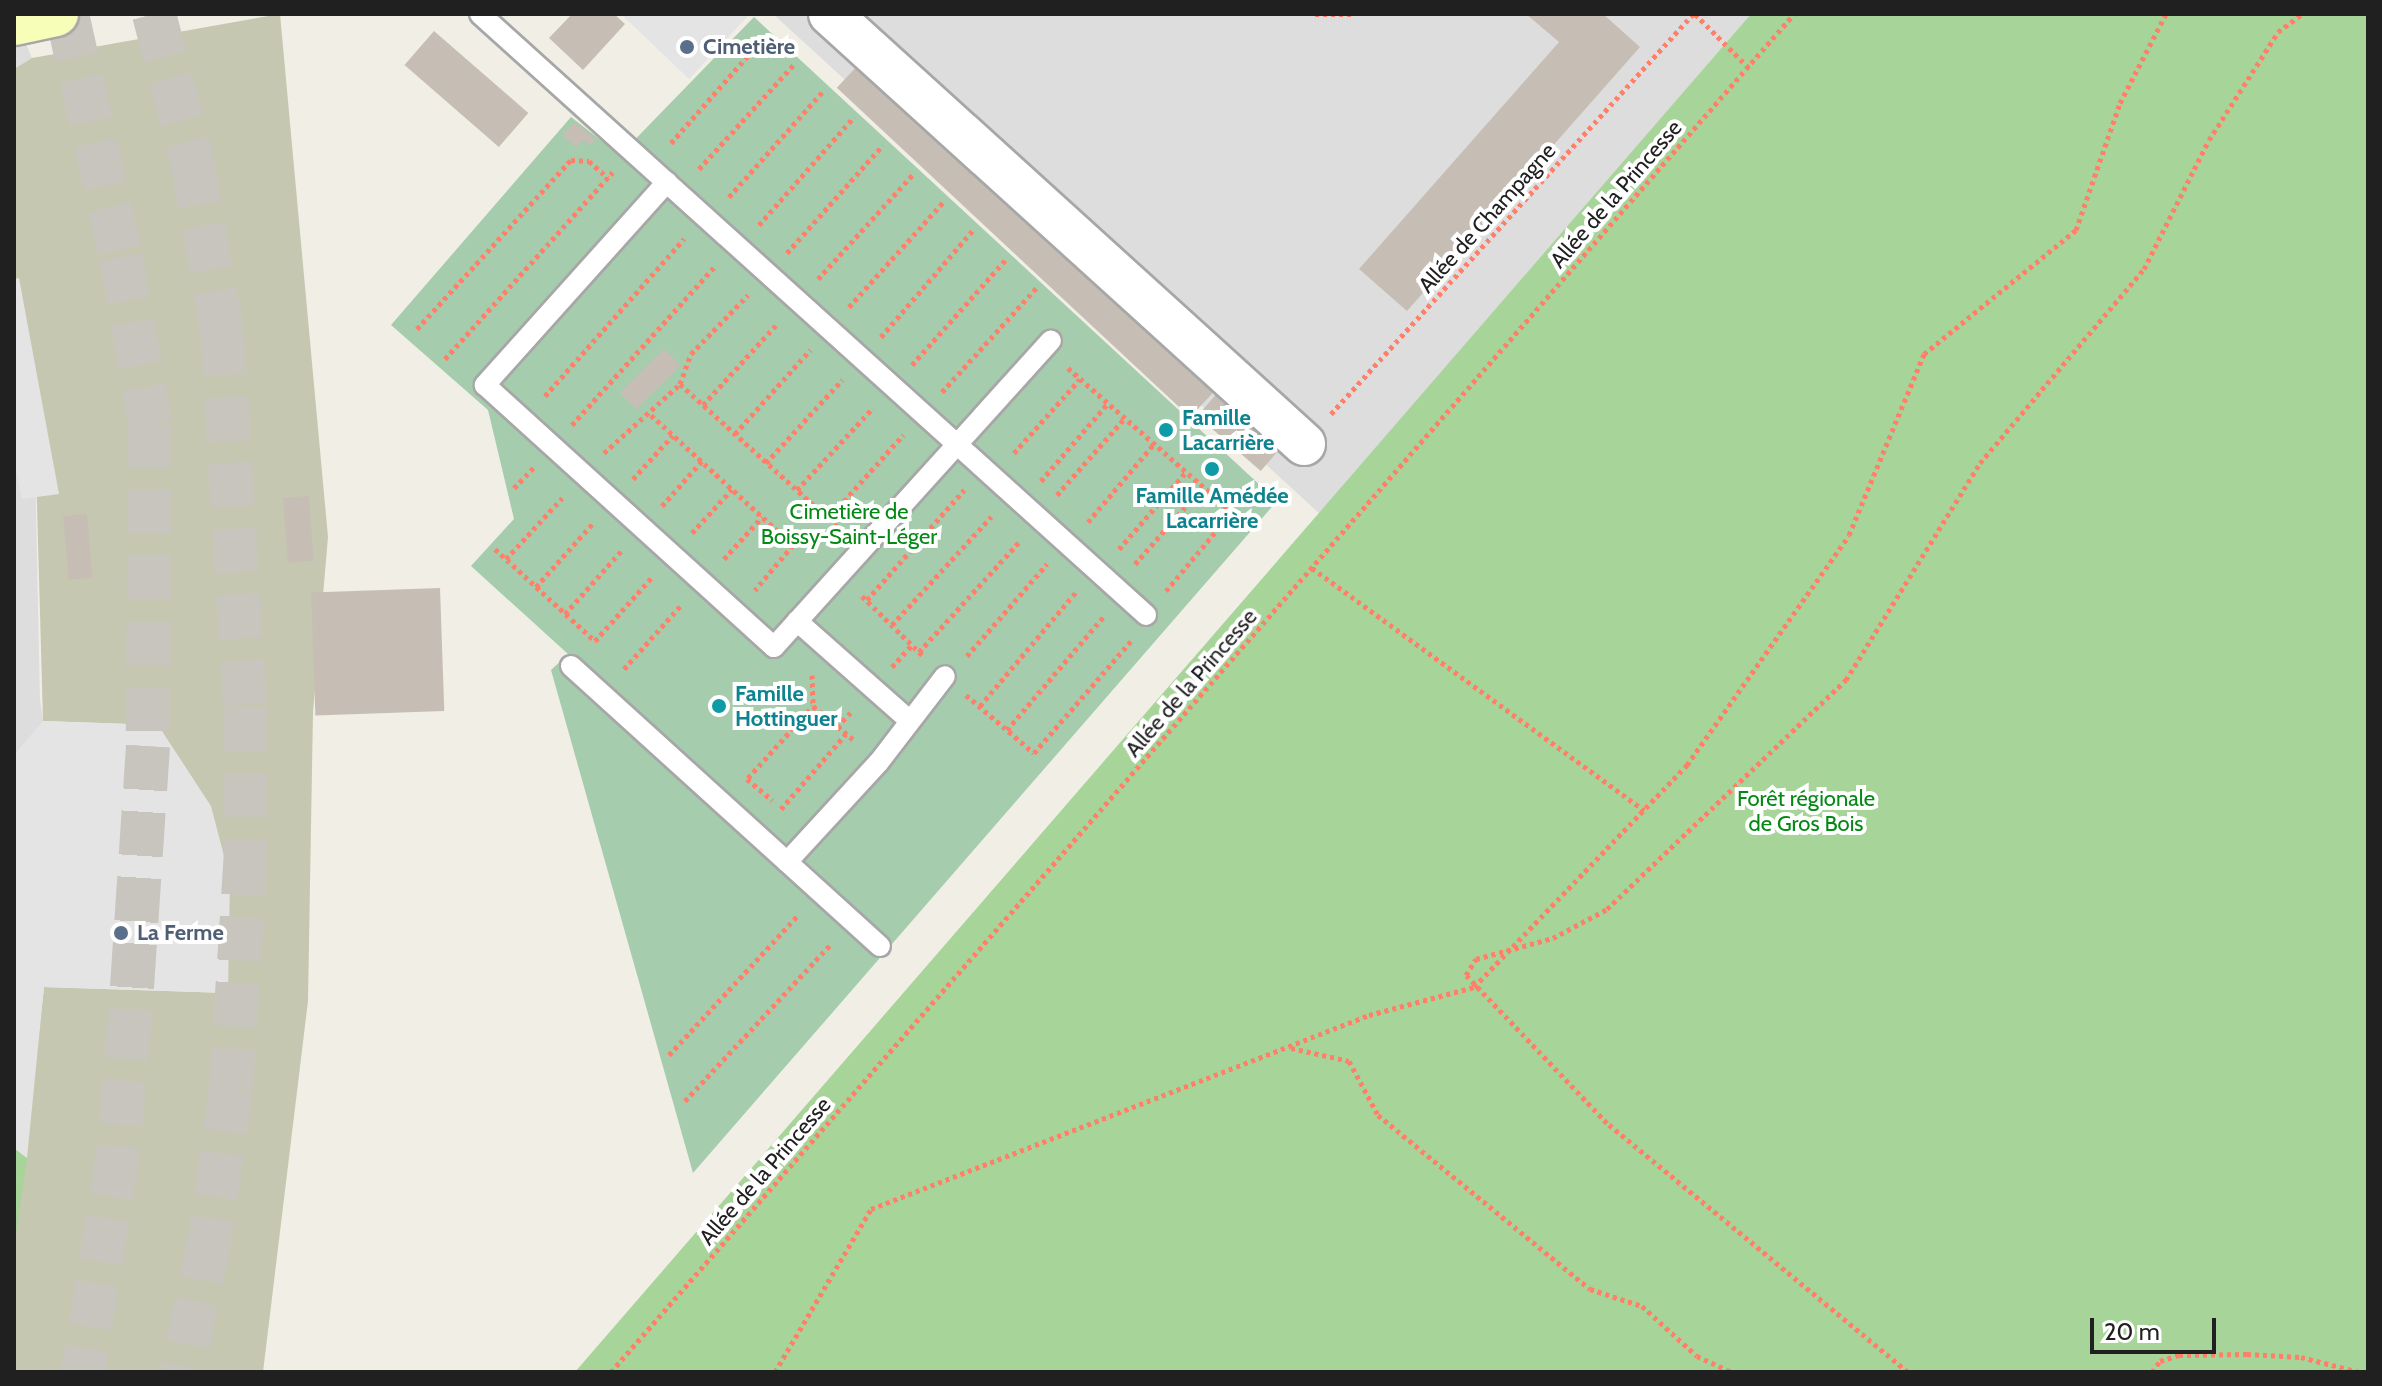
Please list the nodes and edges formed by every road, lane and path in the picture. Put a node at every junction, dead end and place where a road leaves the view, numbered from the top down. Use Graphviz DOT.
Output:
graph roads {
  1 [pos="480,14"];
  2 [pos="830,14"];
  3 [pos="1315,14"];
  4 [pos="1355,14"];
  5 [pos="1694,14"];
  6 [pos="1794,14"];
  7 [pos="2166,14"];
  8 [pos="2302,14"];
  9 [pos="765,36"];
  10 [pos="795,63"];
  11 [pos="1749,68"];
  12 [pos="824,90"];
  13 [pos="854,117"];
  14 [pos="883,145"];
  15 [pos="632,150"];
  16 [pos="650,167"];
  17 [pos="608,178"];
  18 [pos="673,187"];
  19 [pos="707,218"];
  20 [pos="738,246"];
  21 [pos="769,273"];
  22 [pos="417,329"];
  23 [pos="1048,344"];
  24 [pos="445,359"];
  25 [pos="1080,379"];
  26 [pos="680,384"];
  27 [pos="1108,403"];
  28 [pos="651,415"];
  29 [pos="1125,418"];
  30 [pos="523,420"];
  31 [pos="957,444"];
  32 [pos="1154,444"];
  33 [pos="1304,444"];
  34 [pos="552,446"];
  35 [pos="988,472"];
  36 [pos="1186,472"];
  37 [pos="584,474"];
  38 [pos="1203,487"];
  39 [pos="514,488"];
  40 [pos="1028,508"];
  41 [pos="1232,512"];
  42 [pos="1248,526"];
  43 [pos="849,538"];
  44 [pos="1067,543"];
  45 [pos="495,549"];
  46 [pos="506,559"];
  47 [pos="1312,568"];
  48 [pos="1097,570"];
  49 [pos="840,573"];
  50 [pos="1119,590"];
  51 [pos="867,600"];
  52 [pos="735,612"];
  53 [pos="1146,615"];
  54 [pos="797,621"];
  55 [pos="892,625"];
  56 [pos="605,650"];
  57 [pos="919,652"];
  58 [pos="614,659"];
  59 [pos="571,666"];
  60 [pos="632,676"];
  61 [pos="946,677"];
  62 [pos="980,706"];
  63 [pos="909,720"];
  64 [pos="1007,730"];
  65 [pos="846,734"];
  66 [pos="879,762"];
  67 [pos="748,778"];
  68 [pos="781,809"];
  69 [pos="1644,810"];
  70 [pos="787,862"];
  71 [pos="820,891"];
  72 [pos="853,921"];
  73 [pos="880,946"];
  74 [pos="1510,949"];
  75 [pos="1474,987"];
  76 [pos="1291,1048"];
  77 [pos="669,1055"];
  78 [pos="685,1101"];
  79 [pos="611,1372"];
  80 [pos="775,1372"];
  81 [pos="1731,1372"];
  82 [pos="1908,1372"];
  83 [pos="2152,1372"];
  84 [pos="2359,1372"];
  1 -- 15 [label="lane"];
  2 -- 33 [label="street"];
  3 -- 4 [label="path"];
  5 -- 11 [label="path"];
  5 -- 33 [label="path, Allée de Champagne"];
  6 -- 11 [label="path, Allée de la Princesse"];
  7 -- 69 [label="path"];
  8 -- 74 [label="path"];
  9 -- 16 [label="path"];
  10 -- 18 [label="path"];
  11 -- 47 [label="path, Allée de la Princesse"];
  12 -- 19 [label="path"];
  13 -- 20 [label="path"];
  14 -- 21 [label="path"];
  15 -- 16 [label="lane"];
  15 -- 17 [label="path"];
  16 -- 18 [label="lane"];
  17 -- 22 [label="path"];
  17 -- 24 [label="path"];
  18 -- 19 [label="lane"];
  18 -- 30 [label="lane"];
  19 -- 20 [label="lane"];
  19 -- 30 [label="path"];
  20 -- 21 [label="lane"];
  20 -- 34 [label="path"];
  21 -- 26 [label="path"];
  21 -- 31 [label="lane"];
  23 -- 25 [label="path"];
  23 -- 31 [label="lane"];
  25 -- 27 [label="path"];
  25 -- 35 [label="path"];
  26 -- 28 [label="path"];
  26 -- 43 [label="path"];
  27 -- 29 [label="path"];
  27 -- 40 [label="path"];
  28 -- 37 [label="path"];
  28 -- 52 [label="path"];
  29 -- 32 [label="path"];
  29 -- 40 [label="path"];
  30 -- 34 [label="lane"];
  31 -- 35 [label="lane"];
  31 -- 49 [label="lane"];
  32 -- 36 [label="path"];
  32 -- 44 [label="path"];
  34 -- 37 [label="lane"];
  34 -- 39 [label="path"];
  35 -- 40 [label="lane"];
  35 -- 51 [label="path"];
  36 -- 38 [label="path"];
  36 -- 48 [label="path"];
  37 -- 46 [label="path"];
  37 -- 52 [label="lane"];
  38 -- 41 [label="path"];
  38 -- 50 [label="path"];
  40 -- 44 [label="lane"];
  40 -- 55 [label="path"];
  40 -- 57 [label="path"];
  41 -- 42 [label="path"];
  41 -- 53 [label="path"];
  44 -- 48 [label="lane"];
  44 -- 61 [label="path"];
  45 -- 46 [label="path"];
  46 -- 56 [label="path"];
  47 -- 69 [label="path"];
  47 -- 79 [label="path, Allée de la Princesse"];
  48 -- 50 [label="lane"];
  48 -- 62 [label="path"];
  49 -- 51 [label="path"];
  49 -- 54 [label="lane"];
  50 -- 53 [label="lane"];
  50 -- 64 [label="path"];
  51 -- 55 [label="path"];
  52 -- 54 [label="lane"];
  53 -- 64 [label="path"];
  54 -- 63 [label="lane"];
  55 -- 57 [label="path"];
  57 -- 61 [label="path"];
  58 -- 60 [label="path"];
  59 -- 70 [label="lane"];
  61 -- 62 [label="path"];
  61 -- 63 [label="lane"];
  62 -- 64 [label="path"];
  63 -- 66 [label="lane"];
  65 -- 66 [label="path"];
  65 -- 67 [label="path"];
  65 -- 68 [label="path"];
  66 -- 70 [label="lane"];
  69 -- 74 [label="path"];
  70 -- 71 [label="lane"];
  71 -- 72 [label="lane"];
  71 -- 77 [label="path"];
  72 -- 73 [label="lane"];
  72 -- 78 [label="path"];
  74 -- 75 [label="path"];
  74 -- 75 [label="path"];
  75 -- 80 [label="path"];
  75 -- 82 [label="path"];
  76 -- 81 [label="path"];
  83 -- 84 [label="path"];
}
